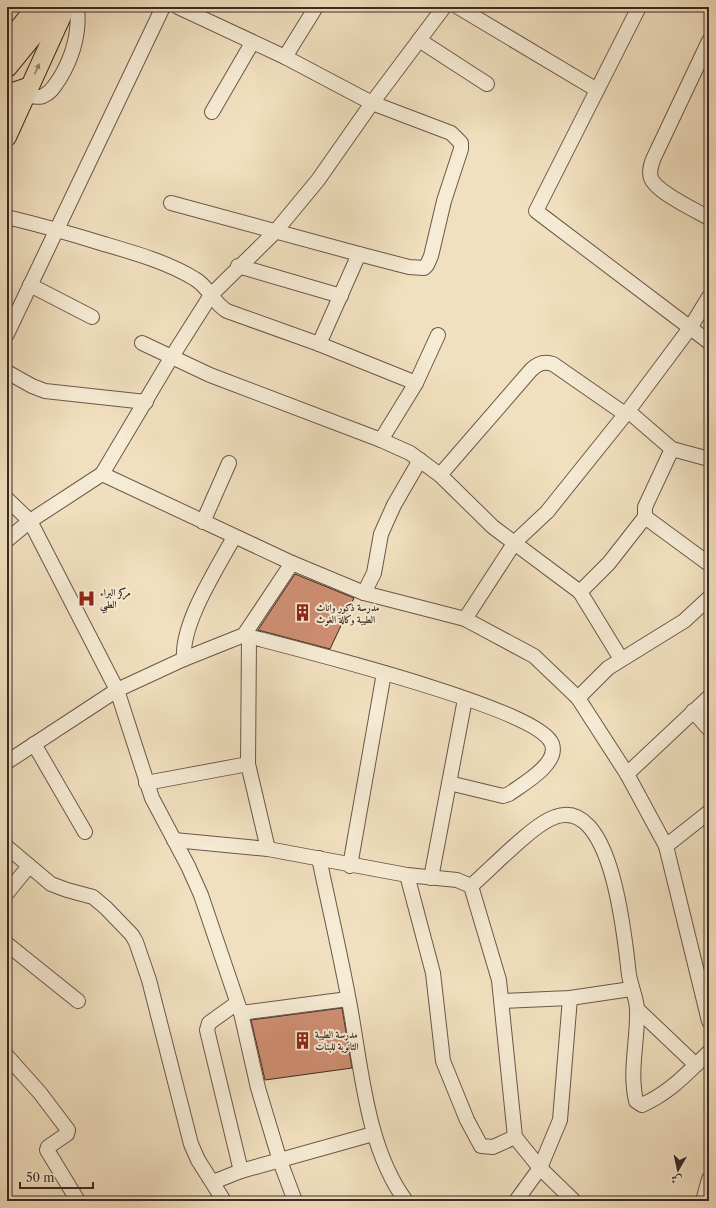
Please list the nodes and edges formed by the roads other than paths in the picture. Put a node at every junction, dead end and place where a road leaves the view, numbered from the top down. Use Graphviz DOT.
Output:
graph roads {
  1 [pos="37,7"];
  2 [pos="56,7"];
  3 [pos="66,7"];
  4 [pos="77,7"];
  5 [pos="163,7"];
  6 [pos="178,7"];
  7 [pos="316,7"];
  8 [pos="444,7"];
  9 [pos="458,7"];
  10 [pos="639,7"];
  11 [pos="419,40"];
  12 [pos="709,41"];
  13 [pos="252,43"];
  14 [pos="7,44"];
  15 [pos="285,58"];
  16 [pos="7,67"];
  17 [pos="487,84"];
  18 [pos="597,90"];
  19 [pos="20,93"];
  20 [pos="372,103"];
  21 [pos="212,112"];
  22 [pos="8,132"];
  23 [pos="171,203"];
  24 [pos="7,217"];
  25 [pos="709,218"];
  26 [pos="56,230"];
  27 [pos="275,232"];
  28 [pos="359,254"];
  29 [pos="238,266"];
  30 [pos="30,285"];
  31 [pos="211,295"];
  32 [pos="341,296"];
  33 [pos="709,298"];
  34 [pos="92,317"];
  35 [pos="690,328"];
  36 [pos="7,334"];
  37 [pos="438,335"];
  38 [pos="709,342"];
  39 [pos="142,343"];
  40 [pos="319,344"];
  41 [pos="171,358"];
  42 [pos="7,372"];
  43 [pos="416,383"];
  44 [pos="146,402"];
  45 [pos="627,413"];
  46 [pos="381,440"];
  47 [pos="672,449"];
  48 [pos="709,458"];
  49 [pos="420,460"];
  50 [pos="229,463"];
  51 [pos="102,474"];
  52 [pos="440,476"];
  53 [pos="7,499"];
  54 [pos="644,517"];
  55 [pos="30,521"];
  56 [pos="203,522"];
  57 [pos="234,537"];
  58 [pos="7,540"];
  59 [pos="514,542"];
  60 [pos="292,563"];
  61 [pos="709,564"];
  62 [pos="580,592"];
  63 [pos="364,593"];
  64 [pos="709,598"];
  65 [pos="465,619"];
  66 [pos="247,636"];
  67 [pos="184,659"];
  68 [pos="621,659"];
  69 [pos="384,673"];
  70 [pos="117,690"];
  71 [pos="709,697"];
  72 [pos="578,698"];
  73 [pos="465,700"];
  74 [pos="693,712"];
  75 [pos="709,729"];
  76 [pos="34,744"];
  77 [pos="9,757"];
  78 [pos="248,764"];
  79 [pos="627,774"];
  80 [pos="146,783"];
  81 [pos="449,784"];
  82 [pos="709,812"];
  83 [pos="85,832"];
  84 [pos="174,840"];
  85 [pos="666,846"];
  86 [pos="7,847"];
  87 [pos="268,849"];
  88 [pos="319,858"];
  89 [pos="29,866"];
  90 [pos="350,866"];
  91 [pos="407,875"];
  92 [pos="431,878"];
  93 [pos="471,886"];
  94 [pos="7,893"];
  95 [pos="7,944"];
  96 [pos="704,974"];
  97 [pos="631,989"];
  98 [pos="570,998"];
  99 [pos="348,999"];
  100 [pos="502,1000"];
  101 [pos="78,1001"];
  102 [pos="239,1008"];
  103 [pos="637,1009"];
  104 [pos="709,1021"];
  105 [pos="709,1052"];
  106 [pos="7,1056"];
  107 [pos="696,1065"];
  108 [pos="373,1134"];
  109 [pos="515,1138"];
  110 [pos="280,1161"];
  111 [pos="540,1168"];
  112 [pos="241,1171"];
  113 [pos="709,1179"];
  114 [pos="213,1182"];
  115 [pos="78,1201"];
  116 [pos="224,1201"];
  117 [pos="295,1201"];
  118 [pos="406,1201"];
  119 [pos="516,1201"];
  120 [pos="574,1201"];
  121 [pos="703,1201"];
  1 -- 14 [label="highway"];
  2 -- 16 [label="highway"];
  19 -- 3 [label="main road, one-way"];
  4 -- 19 [label="street"];
  5 -- 26 [label="street"];
  6 -- 13 [label="street"];
  7 -- 15 [label="street"];
  8 -- 11 [label="street"];
  9 -- 18 [label="street"];
  10 -- 18 [label="street"];
  11 -- 17 [label="street"];
  11 -- 20 [label="street"];
  12 -- 25 [label="street"];
  13 -- 15 [label="street"];
  13 -- 21 [label="street"];
  15 -- 20 [label="street"];
  18 -- 35 [label="street"];
  19 -- 22 [label="main road"];
  20 -- 27 [label="street"];
  20 -- 28 [label="street"];
  23 -- 27 [label="street"];
  24 -- 26 [label="street"];
  26 -- 30 [label="street"];
  26 -- 31 [label="street"];
  27 -- 28 [label="street"];
  27 -- 29 [label="street"];
  28 -- 32 [label="street"];
  29 -- 31 [label="street"];
  29 -- 32 [label="street"];
  30 -- 34 [label="street"];
  30 -- 36 [label="street"];
  31 -- 40 [label="street"];
  31 -- 41 [label="street"];
  32 -- 40 [label="street"];
  33 -- 35 [label="street"];
  35 -- 38 [label="street"];
  35 -- 45 [label="street"];
  37 -- 43 [label="street"];
  39 -- 41 [label="street"];
  40 -- 43 [label="street"];
  41 -- 44 [label="street"];
  41 -- 46 [label="street"];
  42 -- 44 [label="street"];
  43 -- 46 [label="street"];
  44 -- 51 [label="street"];
  45 -- 47 [label="street"];
  45 -- 52 [label="street"];
  45 -- 59 [label="street"];
  46 -- 49 [label="street"];
  47 -- 48 [label="street"];
  47 -- 54 [label="street"];
  49 -- 52 [label="street"];
  49 -- 63 [label="street"];
  50 -- 56 [label="street"];
  51 -- 55 [label="street"];
  51 -- 56 [label="street"];
  52 -- 59 [label="street"];
  53 -- 55 [label="street"];
  54 -- 61 [label="street"];
  54 -- 62 [label="street"];
  55 -- 58 [label="street"];
  55 -- 70 [label="street"];
  56 -- 57 [label="street"];
  57 -- 60 [label="street"];
  57 -- 67 [label="street"];
  59 -- 62 [label="street"];
  59 -- 65 [label="street"];
  60 -- 63 [label="street"];
  60 -- 66 [label="street"];
  62 -- 68 [label="street"];
  63 -- 65 [label="street"];
  64 -- 68 [label="street"];
  65 -- 72 [label="street"];
  66 -- 67 [label="street"];
  66 -- 69 [label="street"];
  66 -- 78 [label="street"];
  67 -- 70 [label="street"];
  68 -- 72 [label="street"];
  69 -- 73 [label="street"];
  69 -- 90 [label="street"];
  70 -- 76 [label="street"];
  70 -- 80 [label="street"];
  71 -- 74 [label="street"];
  72 -- 79 [label="street"];
  73 -- 81 [label="street"];
  73 -- 81 [label="street"];
  74 -- 75 [label="street"];
  74 -- 79 [label="street"];
  76 -- 77 [label="street"];
  76 -- 83 [label="street"];
  78 -- 80 [label="street"];
  78 -- 87 [label="street"];
  79 -- 85 [label="street"];
  80 -- 84 [label="street"];
  81 -- 92 [label="street"];
  82 -- 85 [label="street"];
  84 -- 87 [label="street"];
  84 -- 102 [label="street"];
  85 -- 96 [label="street"];
  86 -- 89 [label="street"];
  87 -- 88 [label="street"];
  88 -- 90 [label="street"];
  88 -- 99 [label="street"];
  89 -- 94 [label="street"];
  89 -- 114 [label="street"];
  90 -- 91 [label="street"];
  91 -- 92 [label="street"];
  91 -- 109 [label="street"];
  92 -- 93 [label="street"];
  93 -- 97 [label="street"];
  93 -- 100 [label="street"];
  95 -- 101 [label="street"];
  96 -- 104 [label="street"];
  97 -- 98 [label="street"];
  97 -- 103 [label="street"];
  98 -- 100 [label="street"];
  98 -- 111 [label="street"];
  99 -- 102 [label="street"];
  99 -- 108 [label="street"];
  100 -- 109 [label="street"];
  102 -- 110 [label="street"];
  102 -- 112 [label="street"];
  103 -- 107 [label="street"];
  103 -- 107 [label="street"];
  105 -- 107 [label="street"];
  106 -- 115 [label="street"];
  108 -- 110 [label="street"];
  108 -- 118 [label="street"];
  109 -- 111 [label="street"];
  110 -- 112 [label="street"];
  110 -- 117 [label="street"];
  111 -- 119 [label="street"];
  111 -- 120 [label="street"];
  112 -- 114 [label="street"];
  113 -- 121 [label="street"];
  114 -- 116 [label="street"];
}
